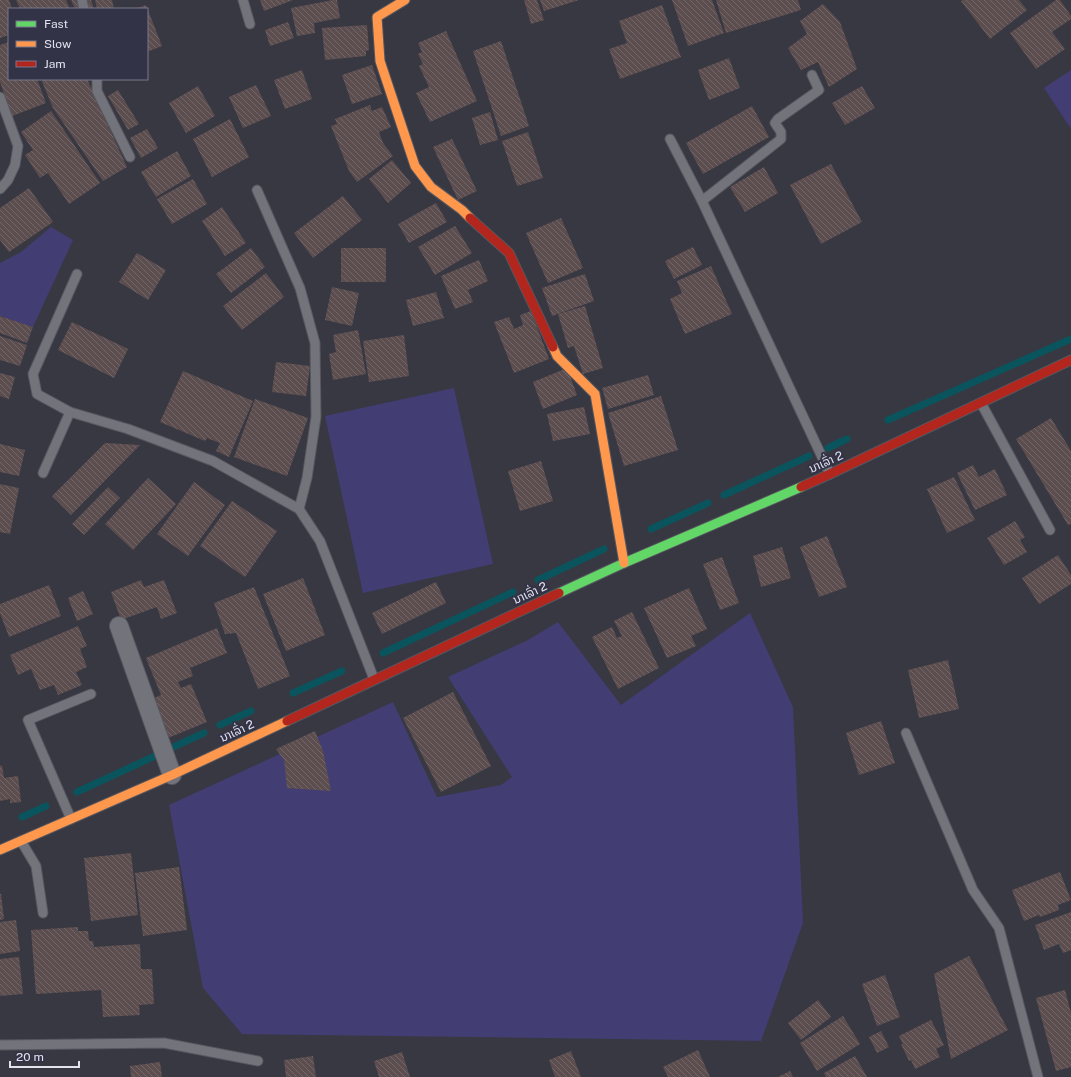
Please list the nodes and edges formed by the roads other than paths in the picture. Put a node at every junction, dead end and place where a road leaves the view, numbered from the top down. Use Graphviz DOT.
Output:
graph roads {
  1 [pos="243,0"];
  2 [pos="405,0"];
  3 [pos="250,24"];
  4 [pos="812,75"];
  5 [pos="97,80"];
  6 [pos="0,97"];
  7 [pos="670,139"];
  8 [pos="130,157"];
  9 [pos="0,189"];
  10 [pos="257,190"];
  11 [pos="702,201"];
  12 [pos="77,274"];
  13 [pos="1071,360"];
  14 [pos="981,403"];
  15 [pos="70,412"];
  16 [pos="44,473"];
  17 [pos="830,474"];
  18 [pos="299,509"];
  19 [pos="1050,530"];
  20 [pos="624,563"];
  21 [pos="119,626"];
  22 [pos="374,679"];
  23 [pos="91,694"];
  24 [pos="906,733"];
  25 [pos="172,775"];
  26 [pos="71,820"];
  27 [pos="21,841"];
  28 [pos="0,850"];
  29 [pos="43,913"];
  30 [pos="0,1046"];
  31 [pos="258,1061"];
  32 [pos="1038,1077"];
  1 -- 3 [label="lane"];
  2 -- 20 [label="street"];
  4 -- 11 [label="lane"];
  5 -- 8 [label="lane"];
  6 -- 9 [label="lane"];
  7 -- 11 [label="lane"];
  10 -- 18 [label="lane"];
  11 -- 17 [label="lane"];
  12 -- 15 [label="lane"];
  13 -- 14 [label="street, ນາເລົ່າ 2"];
  14 -- 17 [label="street, ນາເລົ່າ 2"];
  14 -- 19 [label="lane"];
  15 -- 16 [label="lane"];
  15 -- 18 [label="lane"];
  17 -- 20 [label="street, ນາເລົ່າ 2"];
  18 -- 22 [label="lane"];
  20 -- 22 [label="street, ນາເລົ່າ 2"];
  21 -- 25 [label="street"];
  22 -- 25 [label="street, ນາເລົ່າ 2"];
  23 -- 26 [label="lane"];
  24 -- 32 [label="lane"];
  25 -- 26 [label="street, ນາເລົ່າ 2"];
  26 -- 27 [label="street, ນາເລົ່າ 2"];
  27 -- 28 [label="street, ນາເລົ່າ 2"];
  27 -- 29 [label="lane"];
  30 -- 31 [label="lane"];
}
